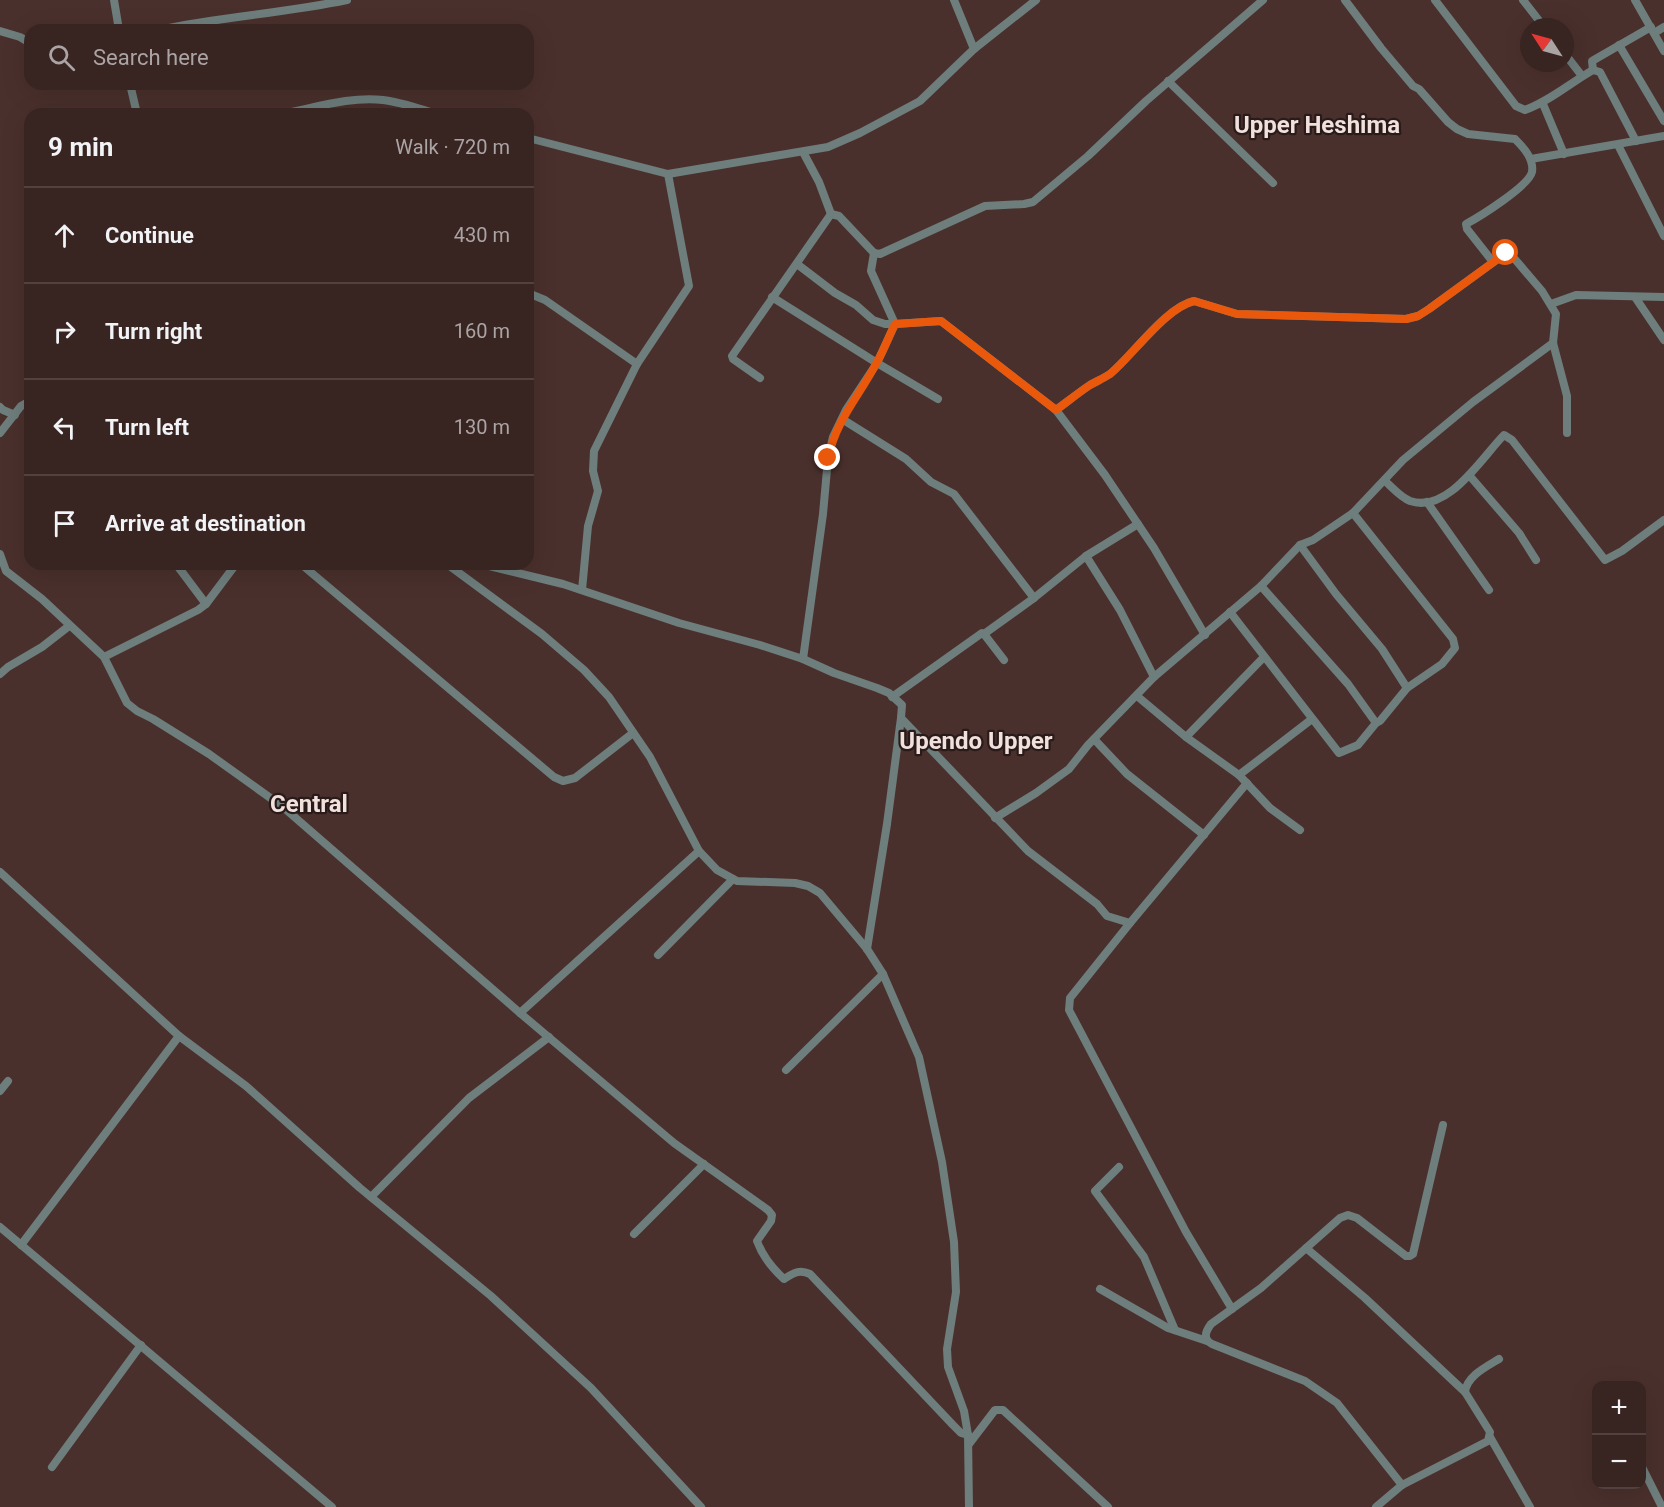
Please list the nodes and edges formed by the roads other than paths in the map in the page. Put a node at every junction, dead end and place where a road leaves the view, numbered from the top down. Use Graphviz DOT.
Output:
graph roads {
  1 [pos="114,0"];
  2 [pos="347,0"];
  3 [pos="954,0"];
  4 [pos="1036,0"];
  5 [pos="1263,0"];
  6 [pos="1358,0"];
  7 [pos="1435,0"];
  8 [pos="1523,0"];
  9 [pos="1635,0"];
  10 [pos="1347,4"];
  11 [pos="1537,18"];
  12 [pos="118,24"];
  13 [pos="189,24"];
  14 [pos="1664,27"];
  15 [pos="1653,30"];
  16 [pos="0,31"];
  17 [pos="24,39"];
  18 [pos="1619,45"];
  19 [pos="974,49"];
  20 [pos="1664,51"];
  21 [pos="1574,66"];
  22 [pos="1593,70"];
  23 [pos="1582,76"];
  24 [pos="1168,81"];
  25 [pos="131,90"];
  26 [pos="1543,104"];
  27 [pos="136,108"];
  28 [pos="313,108"];
  29 [pos="414,108"];
  30 [pos="1664,121"];
  31 [pos="1664,135"];
  32 [pos="534,140"];
  33 [pos="1636,141"];
  34 [pos="1618,145"];
  35 [pos="803,152"];
  36 [pos="1564,154"];
  37 [pos="1531,159"];
  38 [pos="668,174"];
  39 [pos="1273,183"];
  40 [pos="831,214"];
  41 [pos="1664,236"];
  42 [pos="874,253"];
  43 [pos="1493,262"];
  44 [pos="797,264"];
  45 [pos="534,295"];
  46 [pos="772,297"];
  47 [pos="1635,297"];
  48 [pos="1664,297"];
  49 [pos="1551,304"];
  50 [pos="895,324"];
  51 [pos="1664,340"];
  52 [pos="1553,343"];
  53 [pos="877,363"];
  54 [pos="637,364"];
  55 [pos="760,378"];
  56 [pos="939,399"];
  57 [pos="24,405"];
  58 [pos="0,407"];
  59 [pos="1056,410"];
  60 [pos="15,415"];
  61 [pos="842,420"];
  62 [pos="0,433"];
  63 [pos="1567,433"];
  64 [pos="1470,474"];
  65 [pos="1384,481"];
  66 [pos="1428,502"];
  67 [pos="1353,513"];
  68 [pos="1664,520"];
  69 [pos="1138,524"];
  70 [pos="1300,545"];
  71 [pos="0,554"];
  72 [pos="1086,556"];
  73 [pos="1536,560"];
  74 [pos="180,570"];
  75 [pos="232,570"];
  76 [pos="315,570"];
  77 [pos="455,570"];
  78 [pos="504,570"];
  79 [pos="1261,586"];
  80 [pos="582,590"];
  81 [pos="1489,590"];
  82 [pos="1034,598"];
  83 [pos="206,604"];
  84 [pos="1230,612"];
  85 [pos="69,626"];
  86 [pos="984,634"];
  87 [pos="1205,635"];
  88 [pos="104,657"];
  89 [pos="1263,657"];
  90 [pos="803,659"];
  91 [pos="1004,660"];
  92 [pos="0,674"];
  93 [pos="1154,677"];
  94 [pos="1407,687"];
  95 [pos="1137,696"];
  96 [pos="892,697"];
  97 [pos="901,718"];
  98 [pos="1312,719"];
  99 [pos="1376,723"];
  100 [pos="633,733"];
  101 [pos="1186,737"];
  102 [pos="1094,739"];
  103 [pos="1239,775"];
  104 [pos="1247,783"];
  105 [pos="995,818"];
  106 [pos="1300,831"];
  107 [pos="1204,835"];
  108 [pos="699,851"];
  109 [pos="0,872"];
  110 [pos="733,879"];
  111 [pos="1130,923"];
  112 [pos="867,949"];
  113 [pos="658,955"];
  114 [pos="883,974"];
  115 [pos="520,1013"];
  116 [pos="179,1036"];
  117 [pos="549,1037"];
  118 [pos="786,1070"];
  119 [pos="8,1081"];
  120 [pos="0,1091"];
  121 [pos="1443,1125"];
  122 [pos="704,1164"];
  123 [pos="1119,1167"];
  124 [pos="371,1197"];
  125 [pos="0,1227"];
  126 [pos="634,1234"];
  127 [pos="21,1245"];
  128 [pos="1306,1248"];
  129 [pos="1100,1289"];
  130 [pos="1232,1309"];
  131 [pos="1175,1330"];
  132 [pos="1207,1341"];
  133 [pos="141,1345"];
  134 [pos="1499,1359"];
  135 [pos="1465,1392"];
  136 [pos="968,1435"];
  137 [pos="1490,1437"];
  138 [pos="969,1444"];
  139 [pos="52,1467"];
  140 [pos="1646,1477"];
  141 [pos="1402,1485"];
  142 [pos="332,1507"];
  143 [pos="701,1507"];
  144 [pos="969,1507"];
  145 [pos="1108,1507"];
  146 [pos="1376,1507"];
  147 [pos="1530,1507"];
  148 [pos="1662,1507"];
  1 -- 12 [label="street"];
  2 -- 13 [label="street"];
  3 -- 19 [label="street"];
  4 -- 19 [label="street"];
  5 -- 24 [label="street"];
  6 -- 10 [label="street"];
  7 -- 26 [label="street"];
  8 -- 11 [label="street"];
  9 -- 15 [label="street"];
  10 -- 37 [label="street"];
  14 -- 15 [label="street"];
  15 -- 18 [label="street"];
  15 -- 20 [label="street"];
  16 -- 17 [label="street"];
  18 -- 22 [label="street"];
  18 -- 30 [label="street"];
  19 -- 35 [label="street"];
  21 -- 23 [label="street"];
  22 -- 23 [label="street"];
  22 -- 33 [label="street"];
  23 -- 26 [label="street"];
  24 -- 39 [label="street"];
  24 -- 42 [label="street"];
  25 -- 27 [label="street"];
  26 -- 36 [label="street"];
  28 -- 29 [label="street"];
  31 -- 33 [label="street"];
  32 -- 38 [label="street"];
  33 -- 34 [label="street"];
  34 -- 36 [label="street"];
  34 -- 41 [label="street"];
  35 -- 38 [label="street"];
  35 -- 40 [label="street"];
  36 -- 37 [label="street"];
  37 -- 43 [label="street"];
  38 -- 54 [label="street"];
  40 -- 42 [label="street"];
  40 -- 44 [label="street"];
  42 -- 50 [label="street"];
  43 -- 49 [label="street"];
  43 -- 59 [label="street"];
  44 -- 46 [label="street"];
  44 -- 50 [label="street"];
  45 -- 54 [label="street"];
  46 -- 53 [label="street"];
  46 -- 55 [label="street"];
  47 -- 48 [label="street"];
  47 -- 49 [label="street"];
  47 -- 51 [label="street"];
  49 -- 52 [label="street"];
  50 -- 53 [label="street"];
  50 -- 59 [label="street"];
  52 -- 63 [label="street"];
  52 -- 65 [label="street"];
  53 -- 56 [label="street"];
  53 -- 61 [label="street"];
  54 -- 80 [label="street"];
  57 -- 60 [label="street"];
  58 -- 60 [label="street"];
  59 -- 69 [label="street"];
  60 -- 62 [label="street"];
  61 -- 82 [label="street"];
  61 -- 90 [label="street"];
  64 -- 66 [label="street"];
  64 -- 68 [label="street"];
  64 -- 73 [label="street"];
  65 -- 66 [label="street"];
  65 -- 67 [label="street"];
  66 -- 81 [label="street"];
  67 -- 70 [label="street"];
  67 -- 94 [label="street"];
  69 -- 72 [label="street"];
  69 -- 87 [label="street"];
  70 -- 79 [label="street"];
  70 -- 94 [label="street"];
  71 -- 85 [label="street"];
  72 -- 82 [label="street"];
  72 -- 93 [label="street"];
  74 -- 83 [label="street"];
  75 -- 83 [label="street"];
  76 -- 100 [label="street"];
  77 -- 100 [label="street"];
  78 -- 80 [label="street"];
  79 -- 84 [label="street"];
  79 -- 99 [label="street"];
  80 -- 90 [label="street"];
  82 -- 86 [label="street"];
  83 -- 88 [label="street"];
  84 -- 87 [label="street"];
  84 -- 89 [label="street"];
  85 -- 88 [label="street"];
  85 -- 92 [label="street"];
  86 -- 91 [label="street"];
  86 -- 96 [label="street"];
  87 -- 93 [label="street"];
  88 -- 115 [label="street"];
  89 -- 98 [label="street"];
  89 -- 101 [label="street"];
  90 -- 96 [label="street"];
  93 -- 95 [label="street"];
  94 -- 99 [label="street"];
  95 -- 101 [label="street"];
  95 -- 102 [label="street"];
  96 -- 97 [label="street"];
  97 -- 105 [label="street"];
  97 -- 112 [label="street"];
  98 -- 99 [label="street"];
  98 -- 103 [label="street"];
  100 -- 108 [label="street"];
  101 -- 103 [label="street"];
  102 -- 105 [label="street"];
  102 -- 107 [label="street"];
  103 -- 104 [label="street"];
  104 -- 106 [label="street"];
  104 -- 107 [label="street"];
  105 -- 111 [label="street"];
  107 -- 111 [label="street"];
  108 -- 110 [label="street"];
  108 -- 115 [label="street"];
  109 -- 116 [label="street"];
  110 -- 112 [label="street"];
  110 -- 113 [label="street"];
  111 -- 130 [label="street"];
  112 -- 114 [label="street"];
  114 -- 118 [label="street"];
  114 -- 136 [label="street"];
  115 -- 117 [label="street"];
  116 -- 124 [label="street"];
  116 -- 127 [label="street"];
  117 -- 122 [label="street"];
  117 -- 124 [label="street"];
  119 -- 120 [label="street"];
  121 -- 128 [label="street"];
  122 -- 126 [label="street"];
  122 -- 136 [label="street"];
  123 -- 131 [label="street"];
  124 -- 143 [label="street"];
  125 -- 127 [label="street"];
  127 -- 133 [label="street"];
  128 -- 130 [label="street"];
  128 -- 135 [label="street"];
  129 -- 131 [label="street"];
  130 -- 132 [label="street"];
  131 -- 132 [label="street"];
  132 -- 141 [label="street"];
  133 -- 139 [label="street"];
  133 -- 142 [label="street"];
  134 -- 135 [label="street"];
  135 -- 137 [label="street"];
  136 -- 138 [label="street"];
  137 -- 141 [label="street"];
  137 -- 147 [label="street"];
  138 -- 144 [label="street"];
  138 -- 145 [label="street"];
  140 -- 148 [label="street"];
  141 -- 146 [label="street"];
}
